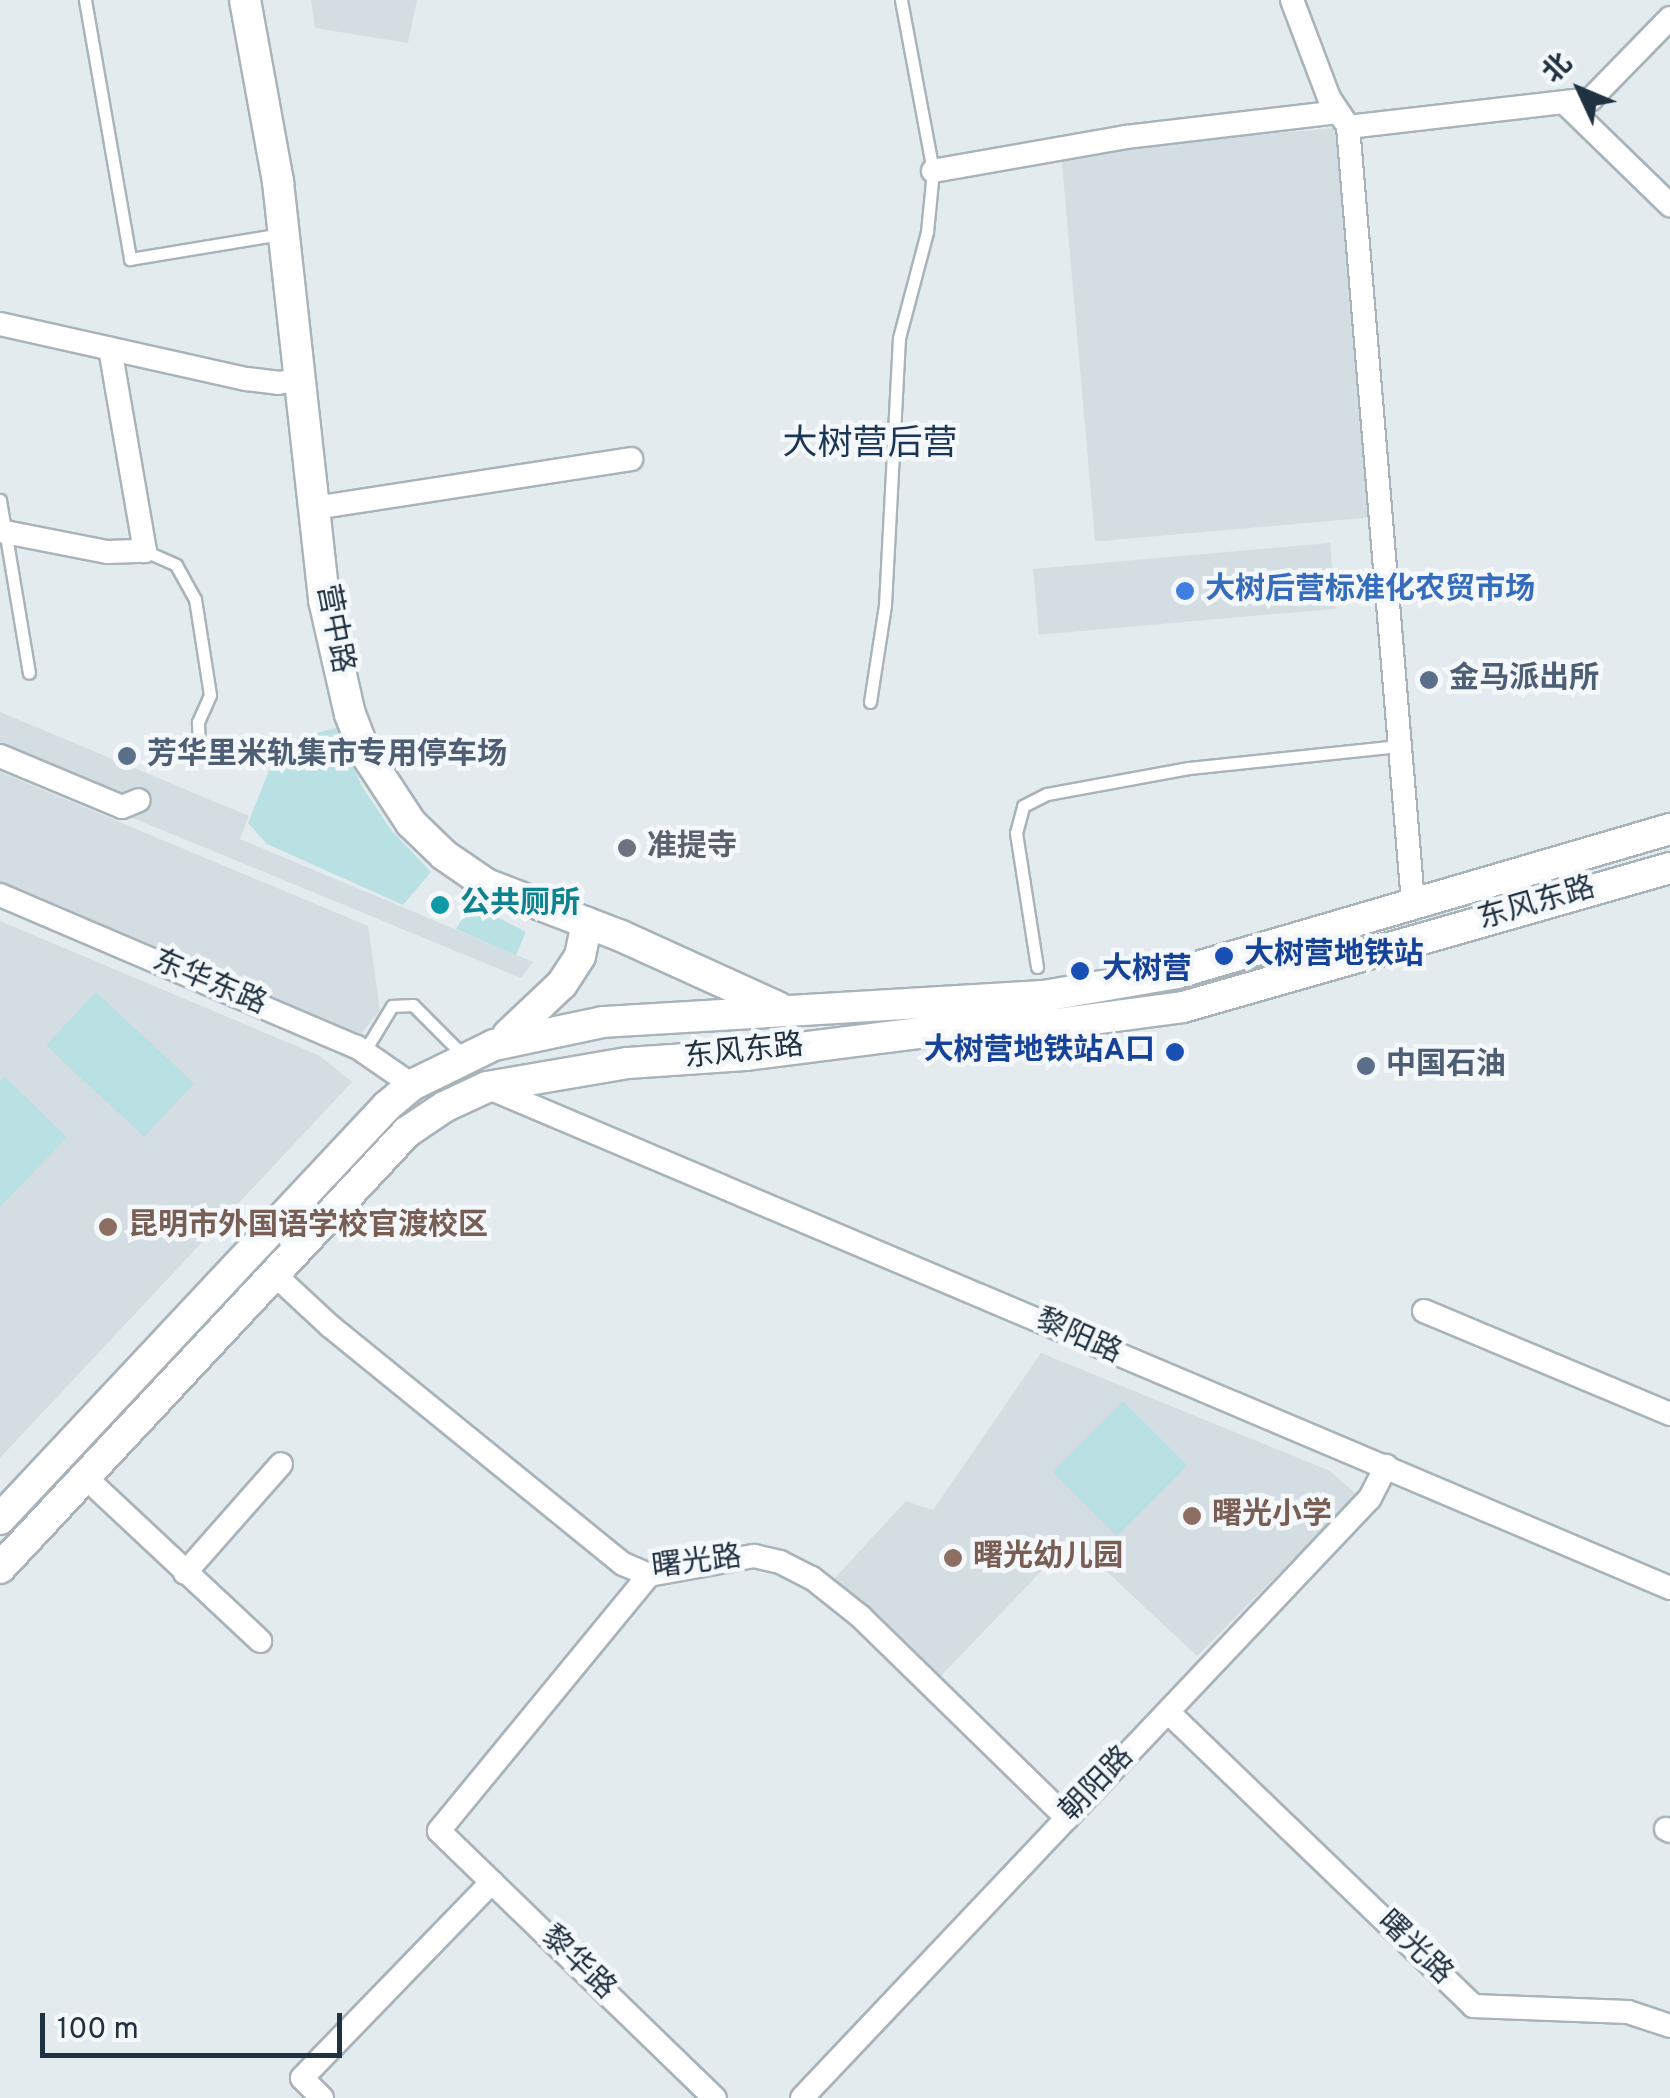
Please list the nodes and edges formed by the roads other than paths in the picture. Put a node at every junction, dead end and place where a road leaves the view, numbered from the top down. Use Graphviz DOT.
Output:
graph roads {
  1 [pos="85,0"];
  2 [pos="245,0"];
  3 [pos="901,0"];
  4 [pos="1292,0"];
  5 [pos="1670,18"];
  6 [pos="1567,106"];
  7 [pos="1343,119"];
  8 [pos="933,171"];
  9 [pos="1670,205"];
  10 [pos="284,234"];
  11 [pos="0,324"];
  12 [pos="110,349"];
  13 [pos="302,379"];
  14 [pos="631,459"];
  15 [pos="0,500"];
  16 [pos="315,508"];
  17 [pos="3,532"];
  18 [pos="144,551"];
  19 [pos="29,673"];
  20 [pos="870,702"];
  21 [pos="1400,746"];
  22 [pos="200,748"];
  23 [pos="0,756"];
  24 [pos="139,800"];
  25 [pos="1670,829"];
  26 [pos="1670,868"];
  27 [pos="0,895"];
  28 [pos="1412,902"];
  29 [pos="586,923"];
  30 [pos="1037,967"];
  31 [pos="786,1010"];
  32 [pos="494,1045"];
  33 [pos="364,1052"];
  34 [pos="465,1058"];
  35 [pos="412,1086"];
  36 [pos="487,1088"];
  37 [pos="274,1274"];
  38 [pos="1424,1311"];
  39 [pos="1670,1414"];
  40 [pos="280,1464"];
  41 [pos="1386,1466"];
  42 [pos="85,1477"];
  43 [pos="0,1520"];
  44 [pos="0,1568"];
  45 [pos="185,1573"];
  46 [pos="649,1575"];
  47 [pos="1670,1588"];
  48 [pos="260,1641"];
  49 [pos="1168,1712"];
  50 [pos="1067,1818"];
  51 [pos="492,1882"];
  52 [pos="1670,2026"];
  53 [pos="322,2098"];
  54 [pos="715,2098"];
  55 [pos="802,2098"];
  1 -- 10 [label="lane"];
  2 -- 10 [label="main road, 营中路"];
  3 -- 8 [label="lane"];
  4 -- 7 [label="street"];
  5 -- 6 [label="street"];
  6 -- 7 [label="street"];
  6 -- 9 [label="street"];
  7 -- 8 [label="street"];
  7 -- 21 [label="street"];
  8 -- 20 [label="lane"];
  10 -- 13 [label="main road, 营中路"];
  11 -- 12 [label="street"];
  12 -- 13 [label="street"];
  12 -- 18 [label="street"];
  13 -- 16 [label="main road, 营中路"];
  14 -- 16 [label="street"];
  15 -- 17 [label="lane"];
  16 -- 29 [label="main road, 营中路"];
  17 -- 18 [label="street"];
  17 -- 19 [label="lane"];
  18 -- 22 [label="lane"];
  21 -- 28 [label="street"];
  21 -- 30 [label="lane"];
  23 -- 24 [label="street"];
  25 -- 28 [label="main road, 东风东路"];
  26 -- 36 [label="main road, 东风东路"];
  27 -- 33 [label="street, 东华东路"];
  28 -- 31 [label="main road, 东风东路"];
  29 -- 31 [label="main road, 营中路"];
  29 -- 32 [label="main road"];
  31 -- 32 [label="main road, 东风东路"];
  32 -- 34 [label="main road, 东风东路"];
  33 -- 34 [label="lane"];
  33 -- 35 [label="street, 东华东路"];
  34 -- 35 [label="main road, 东风东路"];
  35 -- 43 [label="main road, 东风东路"];
  36 -- 37 [label="main road, 东风东路"];
  36 -- 41 [label="street, 黎阳路"];
  37 -- 42 [label="main road, 东风东路"];
  37 -- 46 [label="street, 曙光路"];
  38 -- 39 [label="street"];
  40 -- 45 [label="street"];
  41 -- 47 [label="street, 黎阳路"];
  41 -- 49 [label="street, 朝阳路"];
  42 -- 44 [label="main road, 东风东路"];
  42 -- 45 [label="street"];
  45 -- 48 [label="street"];
  46 -- 50 [label="street, 曙光路"];
  46 -- 51 [label="street, 黎华路"];
  49 -- 50 [label="street, 朝阳路"];
  49 -- 52 [label="street, 曙光路"];
  50 -- 55 [label="street, 朝阳路"];
  51 -- 53 [label="street"];
  51 -- 54 [label="street, 黎华路"];
}
